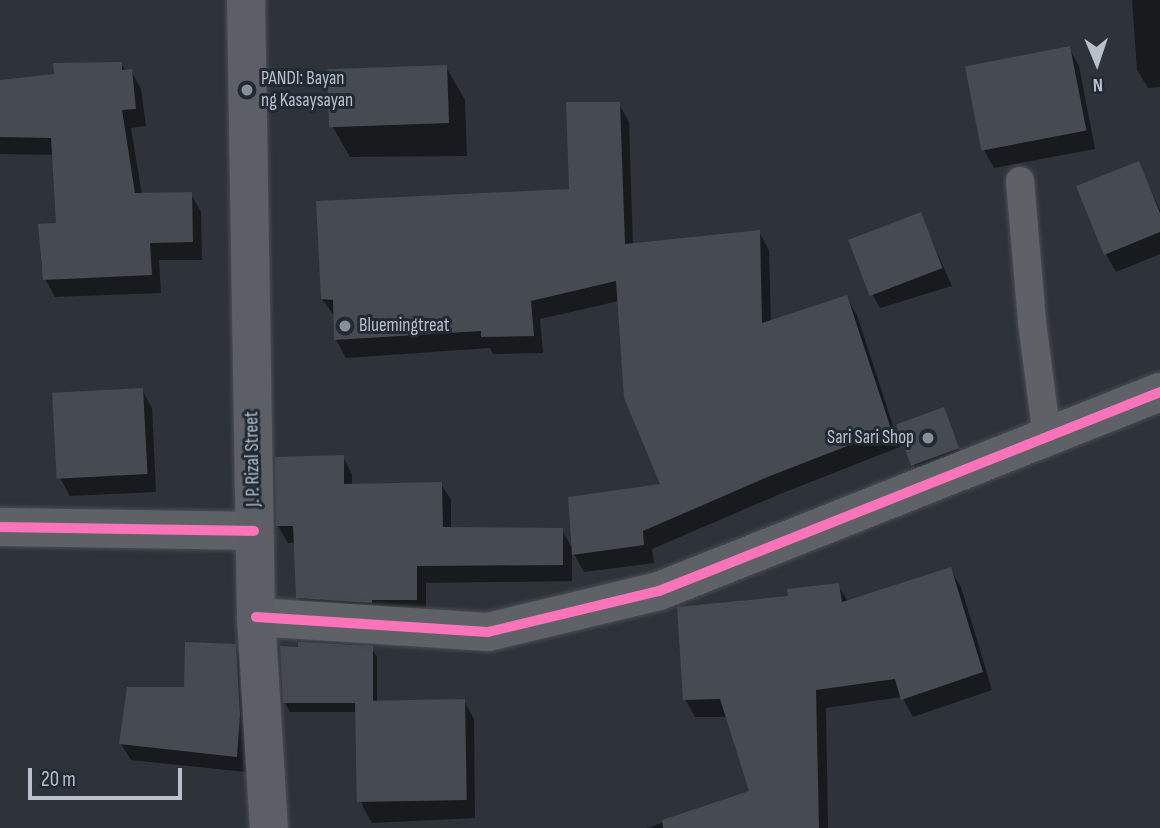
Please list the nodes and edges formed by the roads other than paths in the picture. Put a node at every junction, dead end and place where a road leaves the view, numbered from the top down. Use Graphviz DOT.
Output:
graph roads {
  1 [pos="246,0"];
  2 [pos="1020,181"];
  3 [pos="1160,392"];
  4 [pos="1047,438"];
  5 [pos="0,527"];
  6 [pos="254,531"];
  7 [pos="256,617"];
  8 [pos="269,828"];
  1 -- 6 [label="main road, J. P. Rizal Street"];
  2 -- 4 [label="lane"];
  3 -- 4 [label="street"];
  4 -- 7 [label="street"];
  5 -- 6 [label="street"];
  6 -- 7 [label="main road, J. P. Rizal Street"];
  7 -- 8 [label="main road, J. P. Rizal Street"];
}
